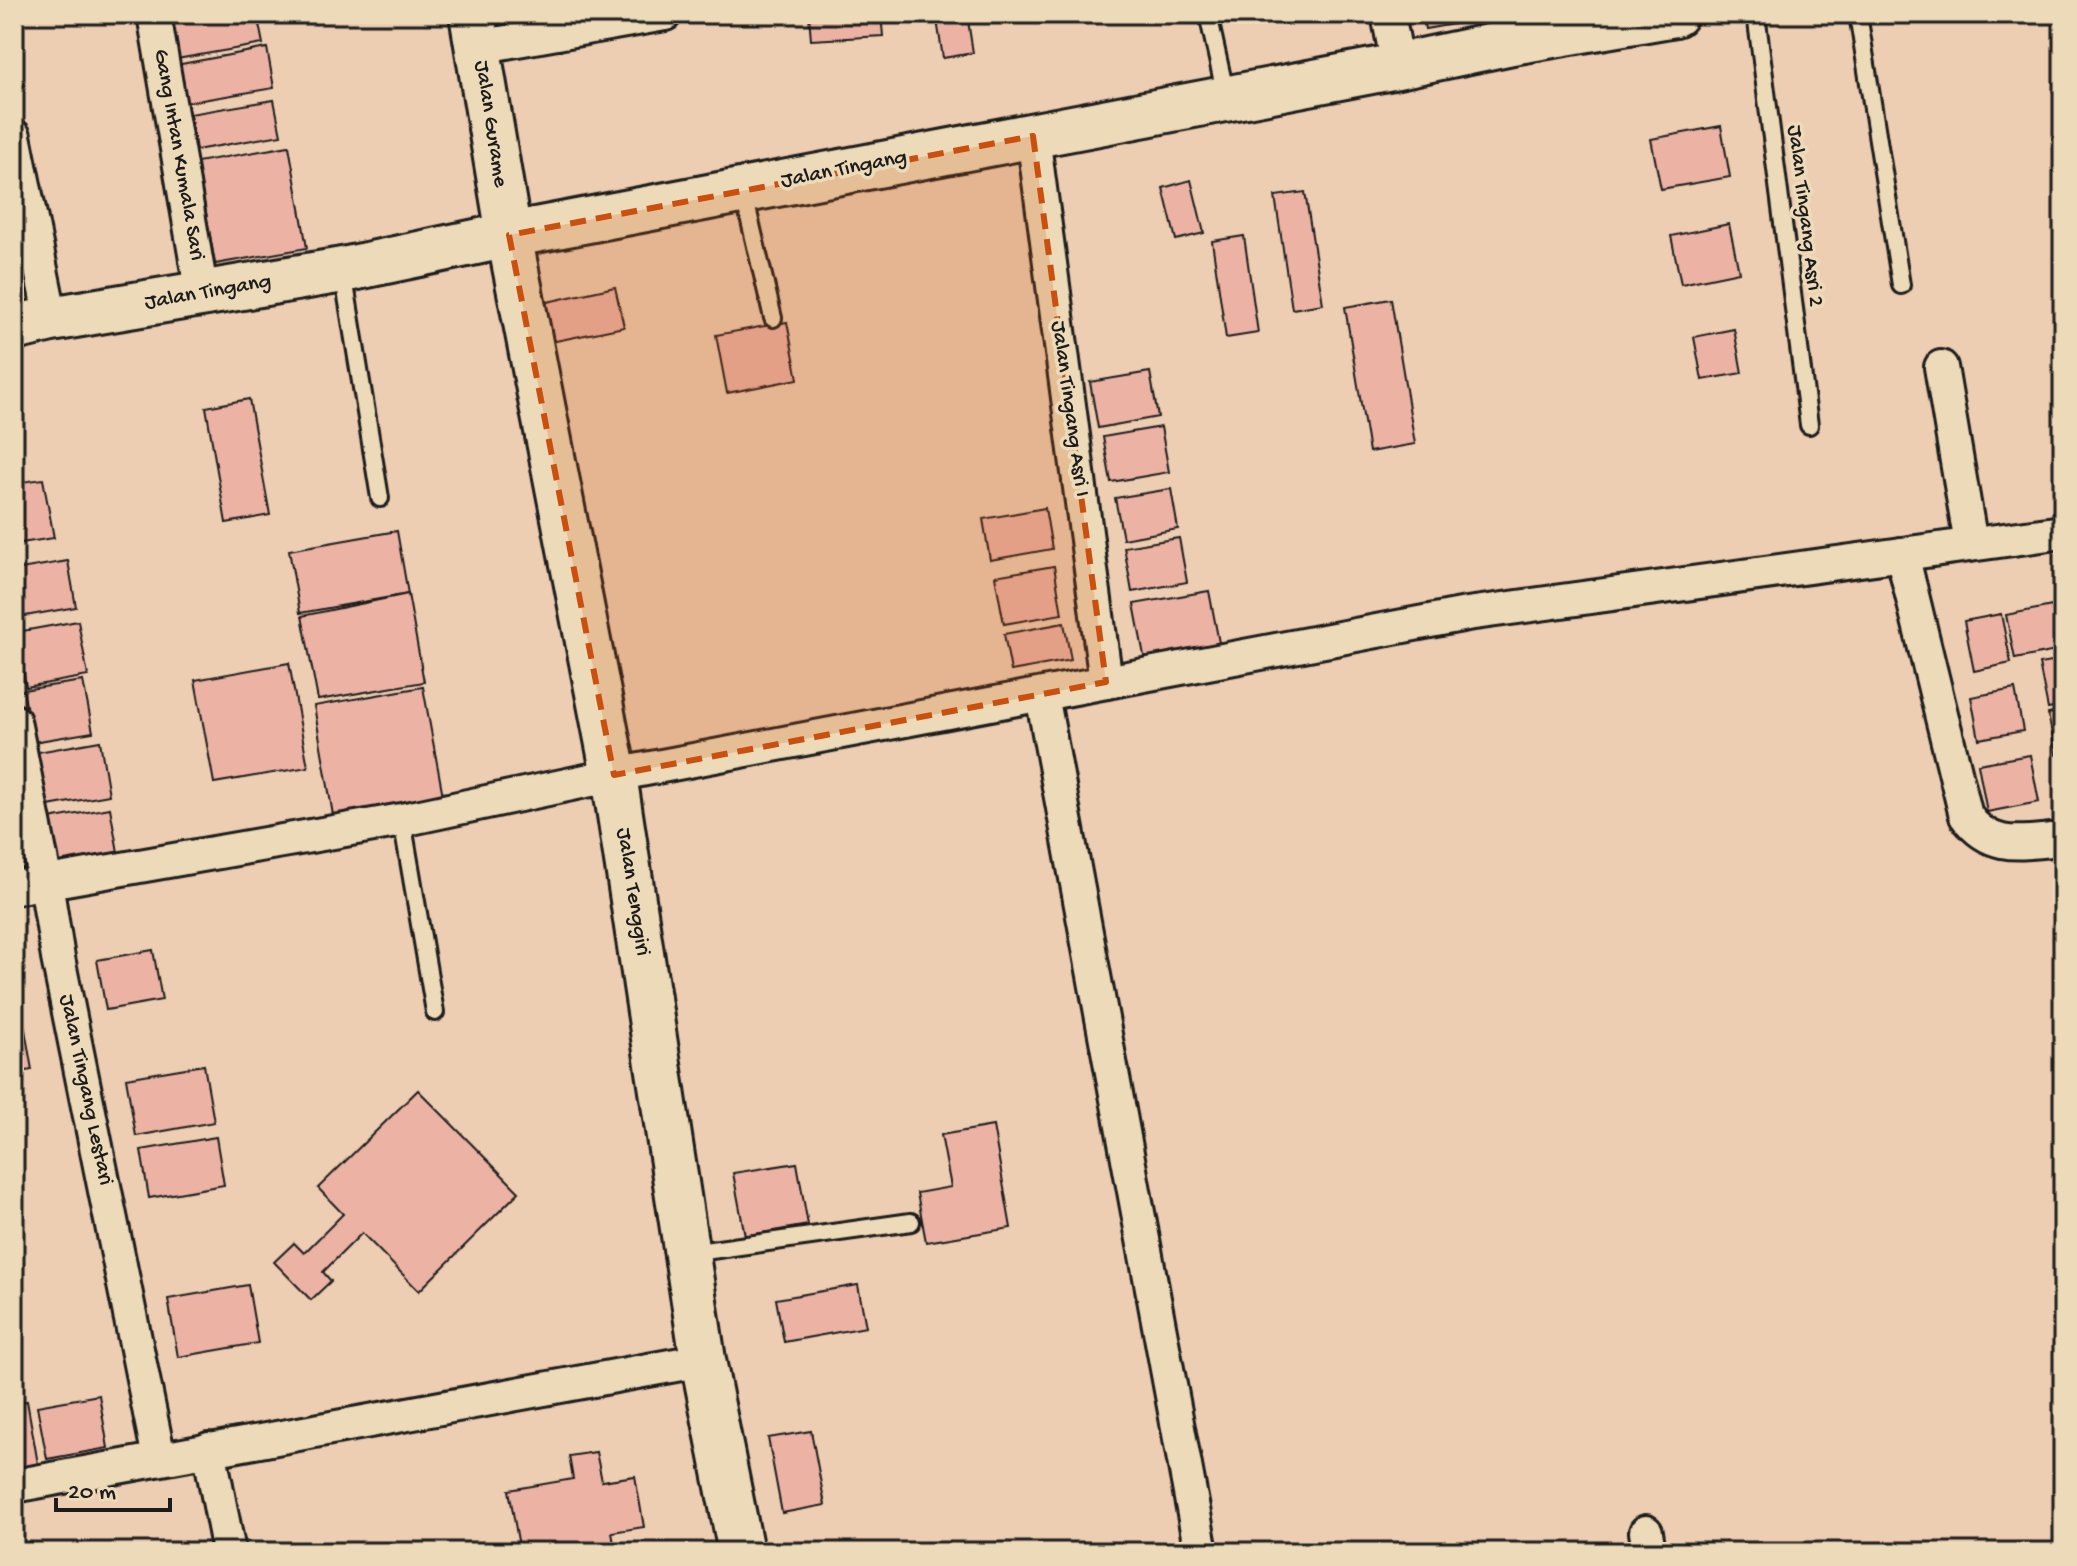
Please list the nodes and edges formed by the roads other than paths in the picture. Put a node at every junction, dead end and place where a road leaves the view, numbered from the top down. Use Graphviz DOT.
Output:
graph roads {
  1 [pos="154,14"];
  2 [pos="665,14"];
  3 [pos="1208,14"];
  4 [pos="1388,14"];
  5 [pos="1675,14"];
  6 [pos="1756,14"];
  7 [pos="1858,14"];
  8 [pos="475,30"];
  9 [pos="1398,66"];
  10 [pos="1226,98"];
  11 [pos="14,136"];
  12 [pos="1033,136"];
  13 [pos="743,190"];
  14 [pos="509,235"];
  15 [pos="343,270"];
  16 [pos="1901,285"];
  17 [pos="202,295"];
  18 [pos="773,318"];
  19 [pos="33,324"];
  20 [pos="1941,367"];
  21 [pos="1809,425"];
  22 [pos="380,498"];
  23 [pos="2063,532"];
  24 [pos="1971,544"];
  25 [pos="1902,554"];
  26 [pos="1106,682"];
  27 [pos="1042,695"];
  28 [pos="14,721"];
  29 [pos="614,775"];
  30 [pos="402,820"];
  31 [pos="2063,839"];
  32 [pos="46,883"];
  33 [pos="14,888"];
  34 [pos="435,1012"];
  35 [pos="911,1222"];
  36 [pos="688,1253"];
  37 [pos="703,1360"];
  38 [pos="209,1449"];
  39 [pos="159,1458"];
  40 [pos="14,1486"];
  41 [pos="229,1552"];
  42 [pos="741,1552"];
  43 [pos="1201,1552"];
  1 -- 17 [label="street, Gang Intan Kumala Sari"];
  2 -- 8 [label="street"];
  3 -- 10 [label="lane"];
  4 -- 9 [label="street"];
  5 -- 9 [label="main road, Jalan Tingang"];
  6 -- 21 [label="lane, Jalan Tingang Asri 2"];
  7 -- 16 [label="lane"];
  8 -- 14 [label="main road, Jalan Gurame"];
  9 -- 10 [label="main road, Jalan Tingang"];
  10 -- 12 [label="main road, Jalan Tingang"];
  11 -- 19 [label="street"];
  12 -- 13 [label="main road, Jalan Tingang"];
  12 -- 26 [label="street, Jalan Tingang Asri I"];
  13 -- 14 [label="main road, Jalan Tingang"];
  13 -- 18 [label="lane"];
  14 -- 15 [label="main road, Jalan Tingang"];
  14 -- 29 [label="main road, Jalan Tenggiri"];
  15 -- 17 [label="main road, Jalan Tingang"];
  15 -- 22 [label="lane"];
  17 -- 19 [label="main road, Jalan Tingang"];
  20 -- 24 [label="street"];
  23 -- 24 [label="street"];
  24 -- 25 [label="street"];
  25 -- 26 [label="street"];
  25 -- 31 [label="street"];
  26 -- 27 [label="street"];
  27 -- 29 [label="street"];
  27 -- 43 [label="street"];
  28 -- 32 [label="street, Jalan Tingang Lestari"];
  29 -- 30 [label="street"];
  29 -- 36 [label="main road, Jalan Tenggiri"];
  30 -- 32 [label="street"];
  30 -- 34 [label="lane"];
  32 -- 33 [label="street"];
  32 -- 39 [label="street, Jalan Tingang Lestari"];
  35 -- 36 [label="lane"];
  36 -- 37 [label="main road, Jalan Tenggiri"];
  37 -- 38 [label="street"];
  37 -- 42 [label="main road, Jalan Tenggiri"];
  38 -- 39 [label="street"];
  38 -- 41 [label="street"];
  39 -- 40 [label="street"];
}
